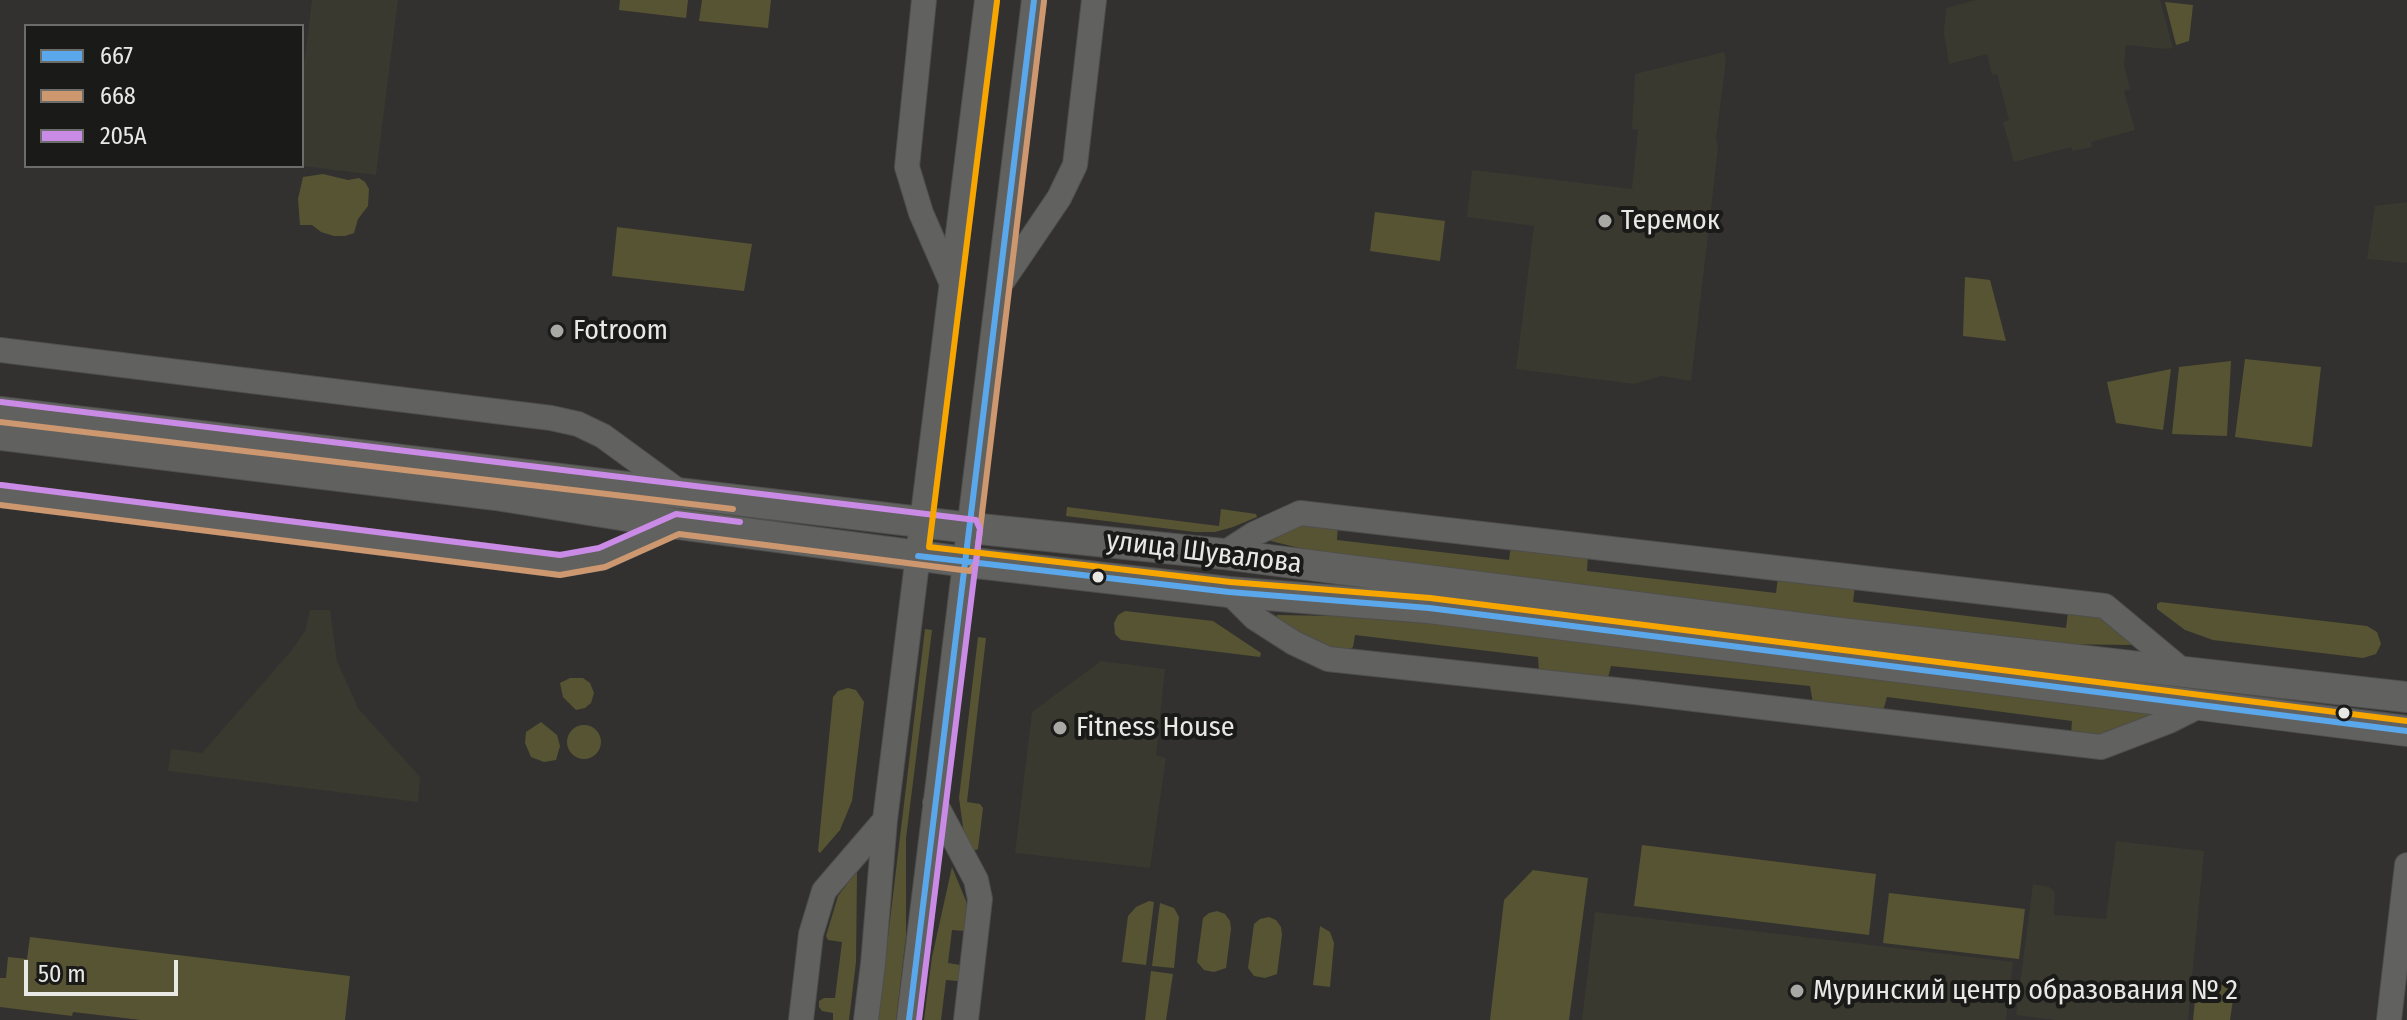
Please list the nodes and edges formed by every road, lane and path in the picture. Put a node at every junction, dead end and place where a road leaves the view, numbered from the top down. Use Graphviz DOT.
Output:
graph roads {
  1 [pos="924,0"];
  2 [pos="987,0"];
  3 [pos="1034,0"];
  4 [pos="1094,0"];
  5 [pos="953,285"];
  6 [pos="1001,285"];
  7 [pos="0,350"];
  8 [pos="0,412"];
  9 [pos="0,435"];
  10 [pos="681,493"];
  11 [pos="0,495"];
  12 [pos="923,522"];
  13 [pos="677,524"];
  14 [pos="970,528"];
  15 [pos="1223,554"];
  16 [pos="918,556"];
  17 [pos="966,562"];
  18 [pos="1229,592"];
  19 [pos="2183,671"];
  20 [pos="2407,697"];
  21 [pos="2205,703"];
  22 [pos="2407,731"];
  23 [pos="935,803"];
  24 [pos="885,820"];
  25 [pos="2407,865"];
  26 [pos="801,1020"];
  27 [pos="866,1020"];
  28 [pos="909,1020"];
  29 [pos="966,1020"];
  30 [pos="2389,1020"];
  1 -- 5 [label="street"];
  2 -- 5 [label="street"];
  3 -- 6 [label="street"];
  4 -- 6 [label="street"];
  5 -- 12 [label="street"];
  6 -- 14 [label="street"];
  7 -- 10 [label="street"];
  8 -- 10 [label="street, улица Шувалова"];
  9 -- 13 [label="street, улица Шувалова"];
  10 -- 12 [label="street, улица Шувалова"];
  11 -- 13 [label="street"];
  12 -- 14 [label="street, улица Шувалова"];
  12 -- 16 [label="street"];
  13 -- 16 [label="street, улица Шувалова"];
  14 -- 15 [label="street, улица Шувалова"];
  14 -- 17 [label="street"];
  15 -- 19 [label="street, улица Шувалова"];
  15 -- 19 [label="street"];
  16 -- 17 [label="street, улица Шувалова"];
  16 -- 24 [label="street"];
  17 -- 18 [label="street, улица Шувалова"];
  17 -- 23 [label="street"];
  18 -- 21 [label="street, улица Шувалова"];
  18 -- 21 [label="street"];
  19 -- 20 [label="street, улица Шувалова"];
  21 -- 22 [label="street, улица Шувалова"];
  23 -- 28 [label="street"];
  23 -- 29 [label="street"];
  24 -- 26 [label="street"];
  24 -- 27 [label="street"];
  25 -- 30 [label="street"];
}
